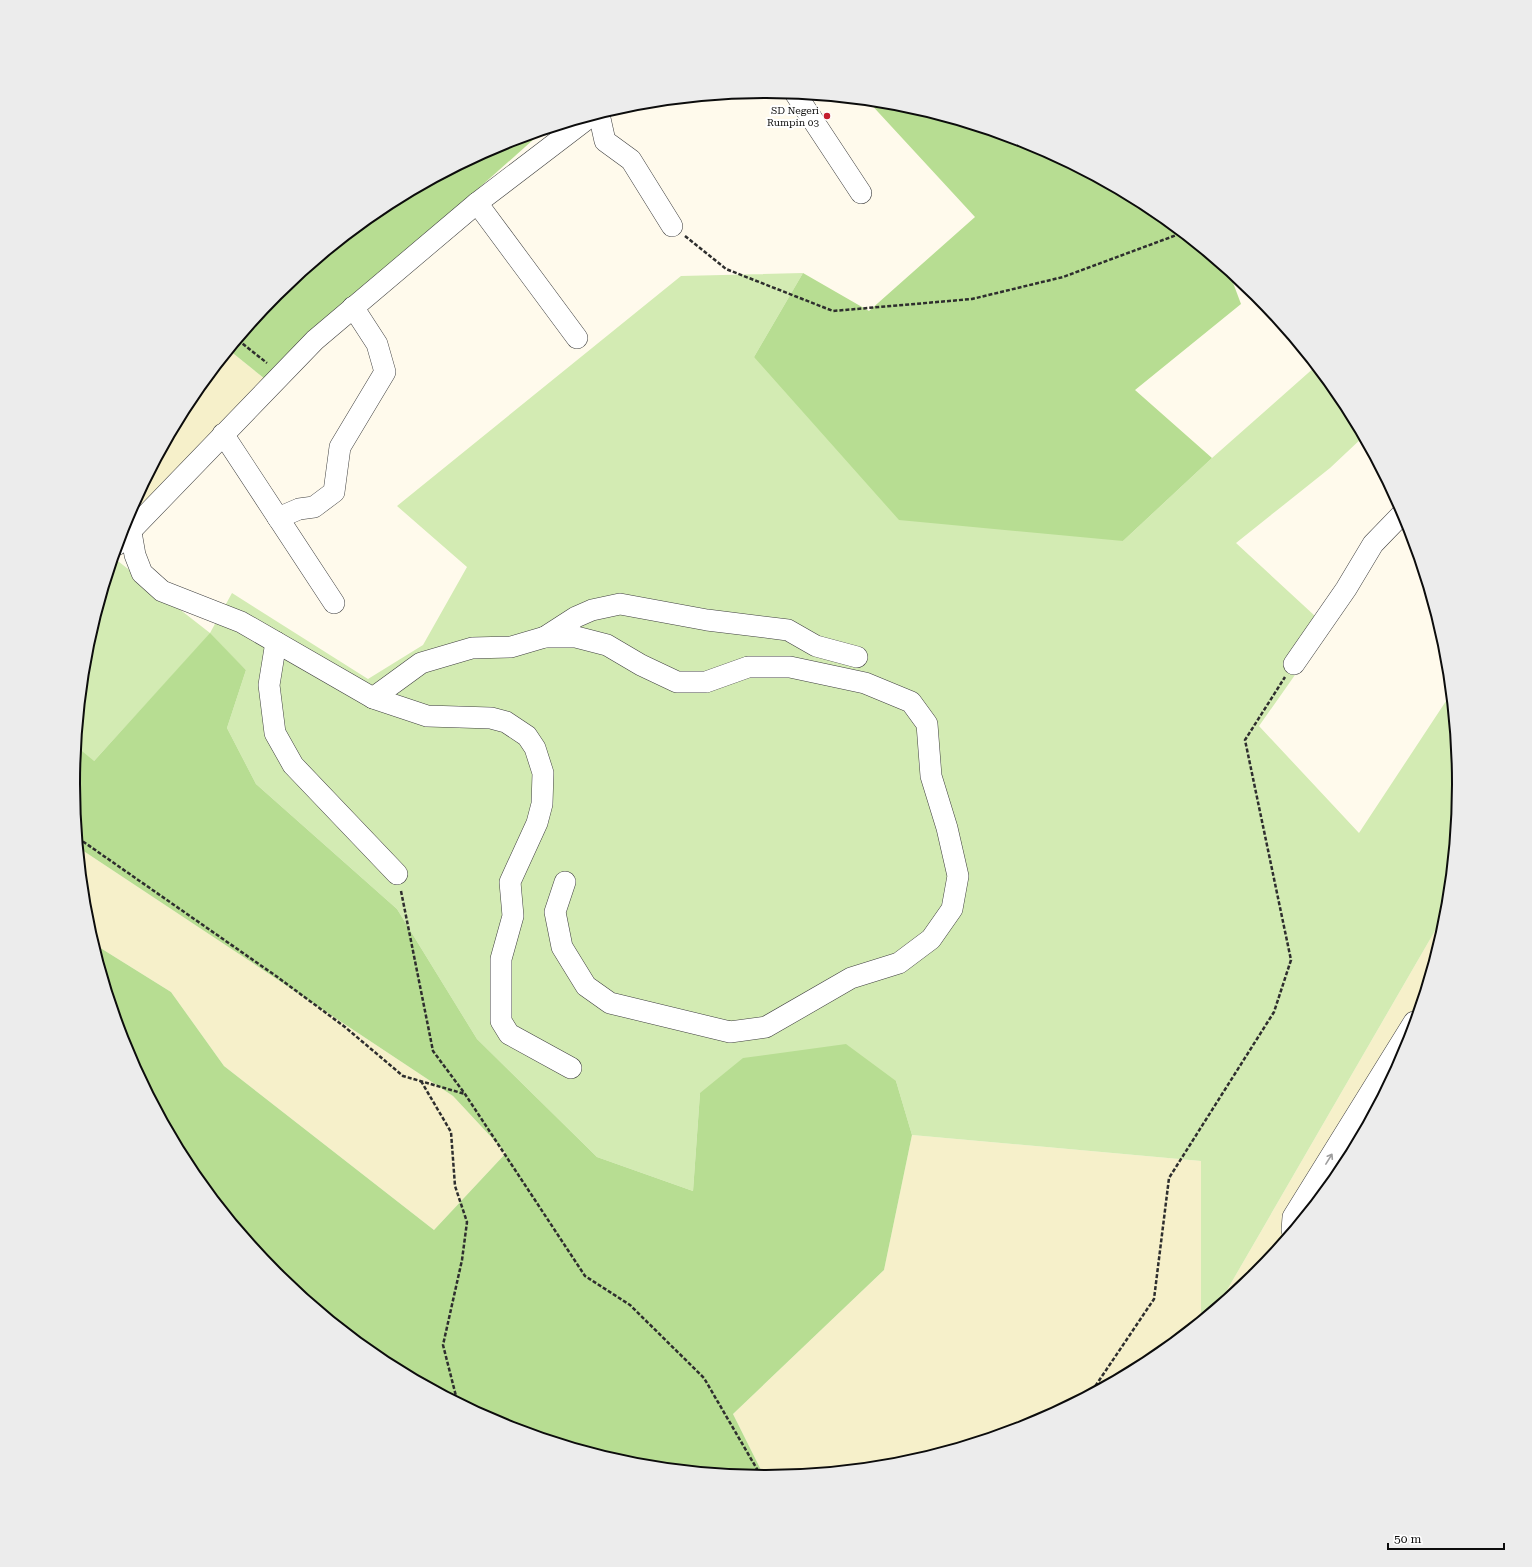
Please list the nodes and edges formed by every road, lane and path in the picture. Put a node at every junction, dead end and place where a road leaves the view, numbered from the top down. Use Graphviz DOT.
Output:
graph roads {
  1 [pos="799,99"];
  2 [pos="600,118"];
  3 [pos="582,123"];
  4 [pos="861,193"];
  5 [pos="477,203"];
  6 [pos="672,226"];
  7 [pos="1178,235"];
  8 [pos="353,307"];
  9 [pos="577,338"];
  10 [pos="241,342"];
  11 [pos="281,374"];
  12 [pos="223,434"];
  13 [pos="278,518"];
  14 [pos="1398,518"];
  15 [pos="126,537"];
  16 [pos="125,538"];
  17 [pos="334,603"];
  18 [pos="545,637"];
  19 [pos="276,642"];
  20 [pos="857,658"];
  21 [pos="1294,664"];
  22 [pos="373,698"];
  23 [pos="82,841"];
  24 [pos="397,874"];
  25 [pos="565,882"];
  26 [pos="1401,1042"];
  27 [pos="572,1068"];
  28 [pos="420,1081"];
  29 [pos="465,1094"];
  30 [pos="1293,1223"];
  31 [pos="1096,1385"];
  32 [pos="456,1395"];
  33 [pos="757,1470"];
  1 -- 4 [label="street"];
  2 -- 6 [label="street"];
  3 -- 5 [label="street"];
  5 -- 8 [label="street"];
  5 -- 9 [label="street"];
  6 -- 7 [label="path"];
  8 -- 11 [label="street"];
  8 -- 13 [label="street"];
  10 -- 11 [label="path"];
  11 -- 12 [label="street"];
  12 -- 13 [label="street"];
  12 -- 15 [label="street"];
  13 -- 17 [label="street"];
  14 -- 21 [label="street"];
  16 -- 19 [label="street"];
  18 -- 20 [label="street"];
  18 -- 22 [label="street"];
  18 -- 25 [label="street"];
  19 -- 22 [label="street"];
  19 -- 24 [label="street"];
  21 -- 31 [label="path"];
  22 -- 27 [label="street"];
  23 -- 28 [label="path"];
  24 -- 29 [label="path"];
  30 -- 26 [label="street, one-way"];
  28 -- 29 [label="path"];
  28 -- 32 [label="path"];
  29 -- 33 [label="path"];
}
